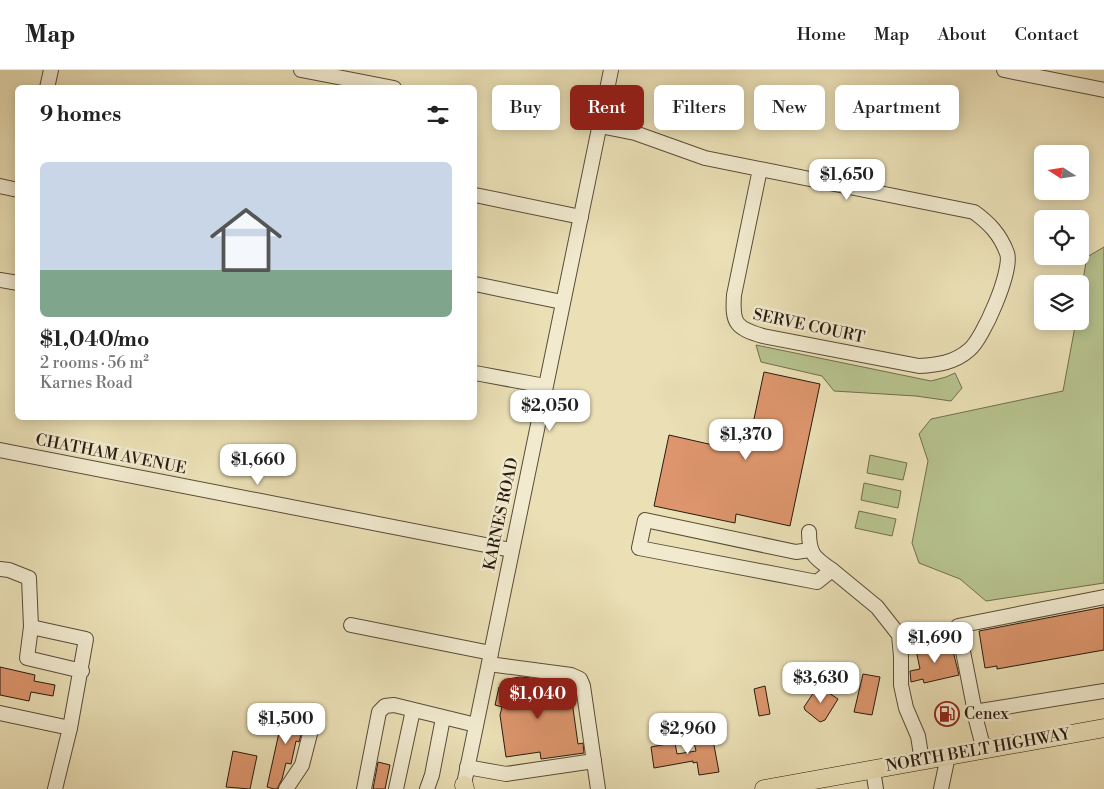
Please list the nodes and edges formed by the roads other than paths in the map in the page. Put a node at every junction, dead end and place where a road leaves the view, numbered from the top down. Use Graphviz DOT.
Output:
graph roads {
  1 [pos="51,70"];
  2 [pos="301,70"];
  3 [pos="611,70"];
  4 [pos="1004,70"];
  5 [pos="48,85"];
  6 [pos="378,85"];
  7 [pos="608,85"];
  8 [pos="1104,90"];
  9 [pos="599,130"];
  10 [pos="620,130"];
  11 [pos="760,169"];
  12 [pos="0,186"];
  13 [pos="15,189"];
  14 [pos="477,195"];
  15 [pos="581,217"];
  16 [pos="0,280"];
  17 [pos="15,282"];
  18 [pos="477,284"];
  19 [pos="562,302"];
  20 [pos="477,373"];
  21 [pos="545,386"];
  22 [pos="0,450"];
  23 [pos="809,532"];
  24 [pos="511,550"];
  25 [pos="810,550"];
  26 [pos="0,569"];
  27 [pos="832,570"];
  28 [pos="1104,597"];
  29 [pos="351,625"];
  30 [pos="32,627"];
  31 [pos="490,659"];
  32 [pos="82,671"];
  33 [pos="1104,691"];
  34 [pos="413,710"];
  35 [pos="974,712"];
  36 [pos="0,713"];
  37 [pos="443,718"];
  38 [pos="476,725"];
  39 [pos="312,726"];
  40 [pos="70,728"];
  41 [pos="1104,728"];
  42 [pos="984,750"];
  43 [pos="948,756"];
  44 [pos="594,761"];
  45 [pos="922,761"];
  46 [pos="873,770"];
  47 [pos="464,782"];
  48 [pos="55,789"];
  49 [pos="286,789"];
  50 [pos="364,789"];
  51 [pos="396,789"];
  52 [pos="427,789"];
  53 [pos="598,789"];
  54 [pos="764,789"];
  55 [pos="876,789"];
  56 [pos="941,789"];
  1 -- 5 [label="street"];
  2 -- 6 [label="street"];
  3 -- 7 [label="street, KARNES ROAD"];
  4 -- 8 [label="street"];
  9 -- 15 [label="street, KARNES ROAD"];
  10 -- 11 [label="street"];
  11 -- 11 [label="street, SERVE COURT"];
  12 -- 13 [label="street"];
  14 -- 15 [label="street"];
  15 -- 19 [label="street, KARNES ROAD"];
  16 -- 17 [label="street"];
  18 -- 19 [label="street"];
  19 -- 21 [label="street, KARNES ROAD"];
  20 -- 21 [label="street"];
  21 -- 24 [label="street, KARNES ROAD"];
  22 -- 24 [label="street, CHATHAM AVENUE"];
  23 -- 25 [label="street"];
  24 -- 31 [label="street, KARNES ROAD"];
  25 -- 27 [label="street"];
  25 -- 27 [label="street"];
  26 -- 30 [label="street"];
  27 -- 45 [label="street"];
  28 -- 35 [label="street"];
  29 -- 31 [label="street"];
  30 -- 32 [label="street"];
  30 -- 32 [label="street"];
  31 -- 38 [label="street, KARNES ROAD"];
  31 -- 44 [label="street"];
  32 -- 40 [label="street"];
  33 -- 35 [label="street"];
  34 -- 37 [label="street"];
  34 -- 50 [label="street"];
  34 -- 51 [label="street"];
  35 -- 42 [label="street"];
  36 -- 40 [label="street"];
  37 -- 38 [label="street"];
  37 -- 52 [label="street"];
  38 -- 47 [label="street, KARNES ROAD"];
  39 -- 49 [label="street"];
  40 -- 48 [label="street"];
  41 -- 42 [label="main road, NORTH BELT HIGHWAY"];
  42 -- 43 [label="main road, NORTH BELT HIGHWAY"];
  43 -- 45 [label="main road, NORTH BELT HIGHWAY"];
  43 -- 56 [label="street"];
  44 -- 47 [label="street"];
  44 -- 53 [label="street"];
  45 -- 46 [label="main road, NORTH BELT HIGHWAY"];
  46 -- 54 [label="main road, NORTH BELT HIGHWAY"];
  46 -- 55 [label="street"];
}
